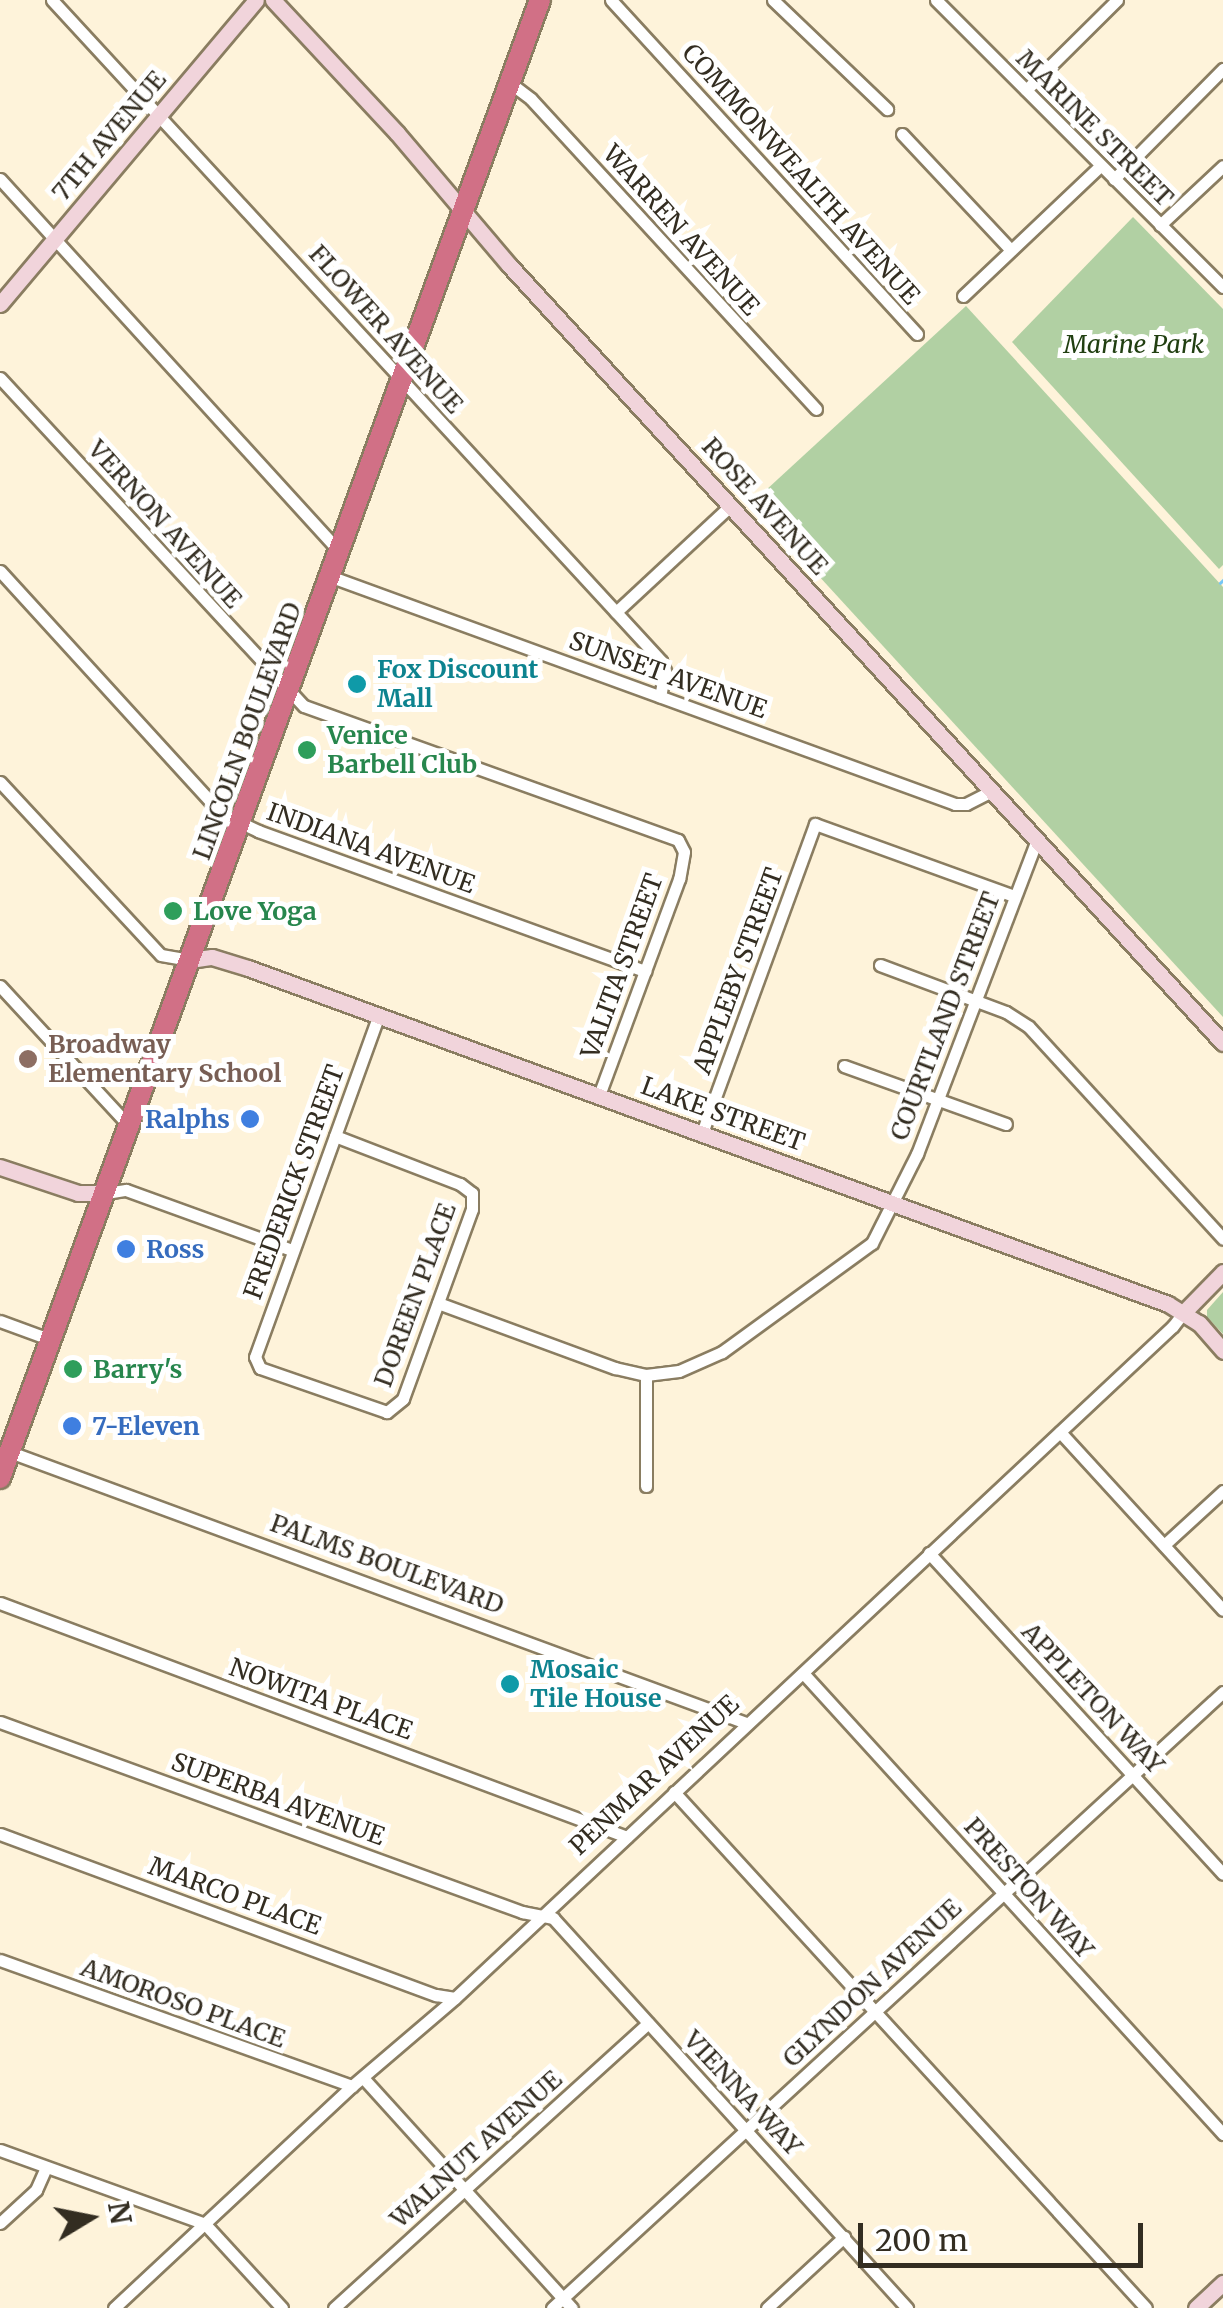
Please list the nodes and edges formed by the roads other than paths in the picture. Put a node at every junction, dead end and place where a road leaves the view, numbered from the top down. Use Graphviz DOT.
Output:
graph roads {
  1 [pos="52,0"];
  2 [pos="256,0"];
  3 [pos="273,0"];
  4 [pos="540,0"];
  5 [pos="611,0"];
  6 [pos="773,0"];
  7 [pos="936,0"];
  8 [pos="1117,0"];
  9 [pos="1223,69"];
  10 [pos="510,83"];
  11 [pos="1026,90"];
  12 [pos="887,110"];
  13 [pos="160,114"];
  14 [pos="902,134"];
  15 [pos="1100,166"];
  16 [pos="1223,166"];
  17 [pos="0,179"];
  18 [pos="1114,179"];
  19 [pos="464,211"];
  20 [pos="1160,226"];
  21 [pos="55,240"];
  22 [pos="1011,250"];
  23 [pos="1223,287"];
  24 [pos="963,296"];
  25 [pos="0,304"];
  26 [pos="917,334"];
  27 [pos="0,378"];
  28 [pos="402,380"];
  29 [pos="816,409"];
  30 [pos="731,505"];
  31 [pos="339,550"];
  32 [pos="0,572"];
  33 [pos="329,576"];
  34 [pos="616,612"];
  35 [pos="288,693"];
  36 [pos="660,697"];
  37 [pos="0,782"];
  38 [pos="990,792"];
  39 [pos="242,825"];
  40 [pos="1036,843"];
  41 [pos="684,852"];
  42 [pos="1014,896"];
  43 [pos="190,960"];
  44 [pos="880,966"];
  45 [pos="645,971"];
  46 [pos="0,986"];
  47 [pos="975,1000"];
  48 [pos="379,1015"];
  49 [pos="1223,1043"];
  50 [pos="844,1066"];
  51 [pos="599,1094"];
  52 [pos="938,1099"];
  53 [pos="1006,1124"];
  54 [pos="129,1126"];
  55 [pos="702,1132"];
  56 [pos="335,1136"];
  57 [pos="0,1167"];
  58 [pos="106,1193"];
  59 [pos="891,1202"];
  60 [pos="1223,1239"];
  61 [pos="292,1250"];
  62 [pos="1223,1272"];
  63 [pos="438,1303"];
  64 [pos="1184,1312"];
  65 [pos="0,1322"];
  66 [pos="52,1340"];
  67 [pos="1223,1350"];
  68 [pos="646,1374"];
  69 [pos="394,1410"];
  70 [pos="1060,1432"];
  71 [pos="10,1452"];
  72 [pos="0,1478"];
  73 [pos="646,1486"];
  74 [pos="1223,1491"];
  75 [pos="1164,1546"];
  76 [pos="929,1553"];
  77 [pos="0,1603"];
  78 [pos="1223,1610"];
  79 [pos="803,1673"];
  80 [pos="1223,1692"];
  81 [pos="0,1722"];
  82 [pos="746,1723"];
  83 [pos="1132,1775"];
  84 [pos="674,1792"];
  85 [pos="0,1834"];
  86 [pos="627,1838"];
  87 [pos="1223,1874"];
  88 [pos="1004,1894"];
  89 [pos="542,1916"];
  90 [pos="0,1960"];
  91 [pos="455,1998"];
  92 [pos="876,2011"];
  93 [pos="648,2023"];
  94 [pos="365,2080"];
  95 [pos="352,2086"];
  96 [pos="747,2129"];
  97 [pos="1223,2134"];
  98 [pos="0,2150"];
  99 [pos="46,2168"];
  100 [pos="468,2187"];
  101 [pos="0,2223"];
  102 [pos="205,2224"];
  103 [pos="844,2237"];
  104 [pos="1223,2283"];
  105 [pos="568,2303"];
  106 [pos="114,2308"];
  107 [pos="282,2308"];
  108 [pos="334,2308"];
  109 [pos="552,2308"];
  110 [pos="766,2308"];
  111 [pos="907,2308"];
  112 [pos="1146,2308"];
  113 [pos="1196,2308"];
  1 -- 13 [label="street, FLOWER AVENUE"];
  2 -- 13 [label="street, 7TH AVENUE"];
  3 -- 19 [label="street, ROSE AVENUE"];
  4 -- 10 [label="highway, LINCOLN BOULEVARD"];
  5 -- 26 [label="street, COMMONWEALTH AVENUE"];
  6 -- 12 [label="street"];
  7 -- 11 [label="street, MARINE STREET"];
  8 -- 11 [label="street"];
  9 -- 18 [label="street"];
  10 -- 19 [label="highway, LINCOLN BOULEVARD"];
  10 -- 29 [label="street, WARREN AVENUE"];
  11 -- 15 [label="street, MARINE STREET"];
  13 -- 21 [label="street, 7TH AVENUE"];
  13 -- 28 [label="street, FLOWER AVENUE"];
  14 -- 22 [label="street"];
  15 -- 18 [label="street, MARINE STREET"];
  15 -- 22 [label="street"];
  16 -- 20 [label="street"];
  17 -- 21 [label="street"];
  18 -- 20 [label="street, MARINE STREET"];
  19 -- 28 [label="highway, LINCOLN BOULEVARD"];
  19 -- 30 [label="street, ROSE AVENUE"];
  20 -- 23 [label="street, MARINE STREET"];
  21 -- 25 [label="street, 7TH AVENUE"];
  21 -- 31 [label="street"];
  22 -- 24 [label="street"];
  27 -- 35 [label="street, VERNON AVENUE"];
  28 -- 31 [label="highway, LINCOLN BOULEVARD"];
  28 -- 34 [label="street, FLOWER AVENUE"];
  30 -- 34 [label="street"];
  30 -- 38 [label="street, ROSE AVENUE"];
  31 -- 33 [label="highway, LINCOLN BOULEVARD"];
  32 -- 39 [label="street, INDIANA AVENUE"];
  33 -- 35 [label="highway, LINCOLN BOULEVARD"];
  33 -- 36 [label="street, SUNSET AVENUE"];
  34 -- 36 [label="street, FLOWER AVENUE"];
  35 -- 39 [label="highway, LINCOLN BOULEVARD"];
  35 -- 41 [label="street, VERNON AVENUE"];
  36 -- 38 [label="street, SUNSET AVENUE"];
  37 -- 43 [label="street"];
  38 -- 40 [label="street, ROSE AVENUE"];
  39 -- 43 [label="highway, LINCOLN BOULEVARD"];
  39 -- 45 [label="street, INDIANA AVENUE"];
  40 -- 42 [label="street, COURTLAND STREET"];
  40 -- 49 [label="street, ROSE AVENUE"];
  41 -- 45 [label="street, VALITA STREET"];
  42 -- 47 [label="street, COURTLAND STREET"];
  42 -- 55 [label="street, APPLEBY STREET"];
  43 -- 48 [label="street, LAKE STREET"];
  43 -- 54 [label="highway, LINCOLN BOULEVARD"];
  44 -- 47 [label="street"];
  45 -- 51 [label="street, VALITA STREET"];
  46 -- 54 [label="street"];
  47 -- 52 [label="street, COURTLAND STREET"];
  47 -- 60 [label="street"];
  48 -- 51 [label="street, LAKE STREET"];
  48 -- 56 [label="street, FREDERICK STREET"];
  50 -- 52 [label="street"];
  51 -- 55 [label="street, LAKE STREET"];
  52 -- 53 [label="street"];
  52 -- 59 [label="street, COURTLAND STREET"];
  54 -- 58 [label="highway, LINCOLN BOULEVARD"];
  55 -- 59 [label="street, LAKE STREET"];
  56 -- 61 [label="street, FREDERICK STREET"];
  56 -- 63 [label="street, DOREEN PLACE"];
  57 -- 58 [label="street"];
  58 -- 61 [label="street"];
  58 -- 66 [label="highway, LINCOLN BOULEVARD"];
  59 -- 64 [label="street, LAKE STREET"];
  59 -- 68 [label="street, COURTLAND STREET"];
  61 -- 69 [label="street, FREDERICK STREET"];
  62 -- 64 [label="street, PENMAR AVENUE"];
  63 -- 68 [label="street"];
  63 -- 69 [label="street, DOREEN PLACE"];
  64 -- 67 [label="street, LAKE STREET"];
  64 -- 70 [label="street, PENMAR AVENUE"];
  65 -- 66 [label="street"];
  66 -- 71 [label="highway, LINCOLN BOULEVARD"];
  68 -- 73 [label="street"];
  70 -- 75 [label="street"];
  70 -- 76 [label="street, PENMAR AVENUE"];
  71 -- 72 [label="highway, LINCOLN BOULEVARD"];
  71 -- 82 [label="street, PALMS BOULEVARD"];
  74 -- 75 [label="street"];
  75 -- 78 [label="street"];
  76 -- 79 [label="street, PENMAR AVENUE"];
  76 -- 83 [label="street, APPLETON WAY"];
  77 -- 86 [label="street, NOWITA PLACE"];
  79 -- 82 [label="street, PENMAR AVENUE"];
  79 -- 88 [label="street, PRESTON WAY"];
  80 -- 83 [label="street, GLYNDON AVENUE"];
  81 -- 89 [label="street, SUPERBA AVENUE"];
  82 -- 84 [label="street, PENMAR AVENUE"];
  83 -- 87 [label="street, APPLETON WAY"];
  83 -- 88 [label="street, GLYNDON AVENUE"];
  84 -- 86 [label="street, PENMAR AVENUE"];
  84 -- 92 [label="street"];
  85 -- 91 [label="street, MARCO PLACE"];
  86 -- 89 [label="street, PENMAR AVENUE"];
  88 -- 92 [label="street, GLYNDON AVENUE"];
  88 -- 97 [label="street, PRESTON WAY"];
  89 -- 91 [label="street, PENMAR AVENUE"];
  89 -- 93 [label="street, VIENNA WAY"];
  90 -- 95 [label="street, AMOROSO PLACE"];
  91 -- 94 [label="street, PENMAR AVENUE"];
  92 -- 96 [label="street, GLYNDON AVENUE"];
  92 -- 112 [label="street"];
  93 -- 96 [label="street, VIENNA WAY"];
  93 -- 100 [label="street, WALNUT AVENUE"];
  94 -- 95 [label="street, PENMAR AVENUE"];
  94 -- 100 [label="street"];
  95 -- 102 [label="street, PENMAR AVENUE"];
  96 -- 103 [label="street, VIENNA WAY"];
  96 -- 105 [label="street, GLYNDON AVENUE"];
  98 -- 99 [label="street"];
  99 -- 101 [label="street"];
  99 -- 102 [label="street"];
  100 -- 105 [label="street"];
  100 -- 108 [label="street, WALNUT AVENUE"];
  102 -- 106 [label="street, PENMAR AVENUE"];
  102 -- 107 [label="street"];
  103 -- 110 [label="street"];
  103 -- 111 [label="street, VIENNA WAY"];
  104 -- 113 [label="street"];
  105 -- 109 [label="street, GLYNDON AVENUE"];
}
